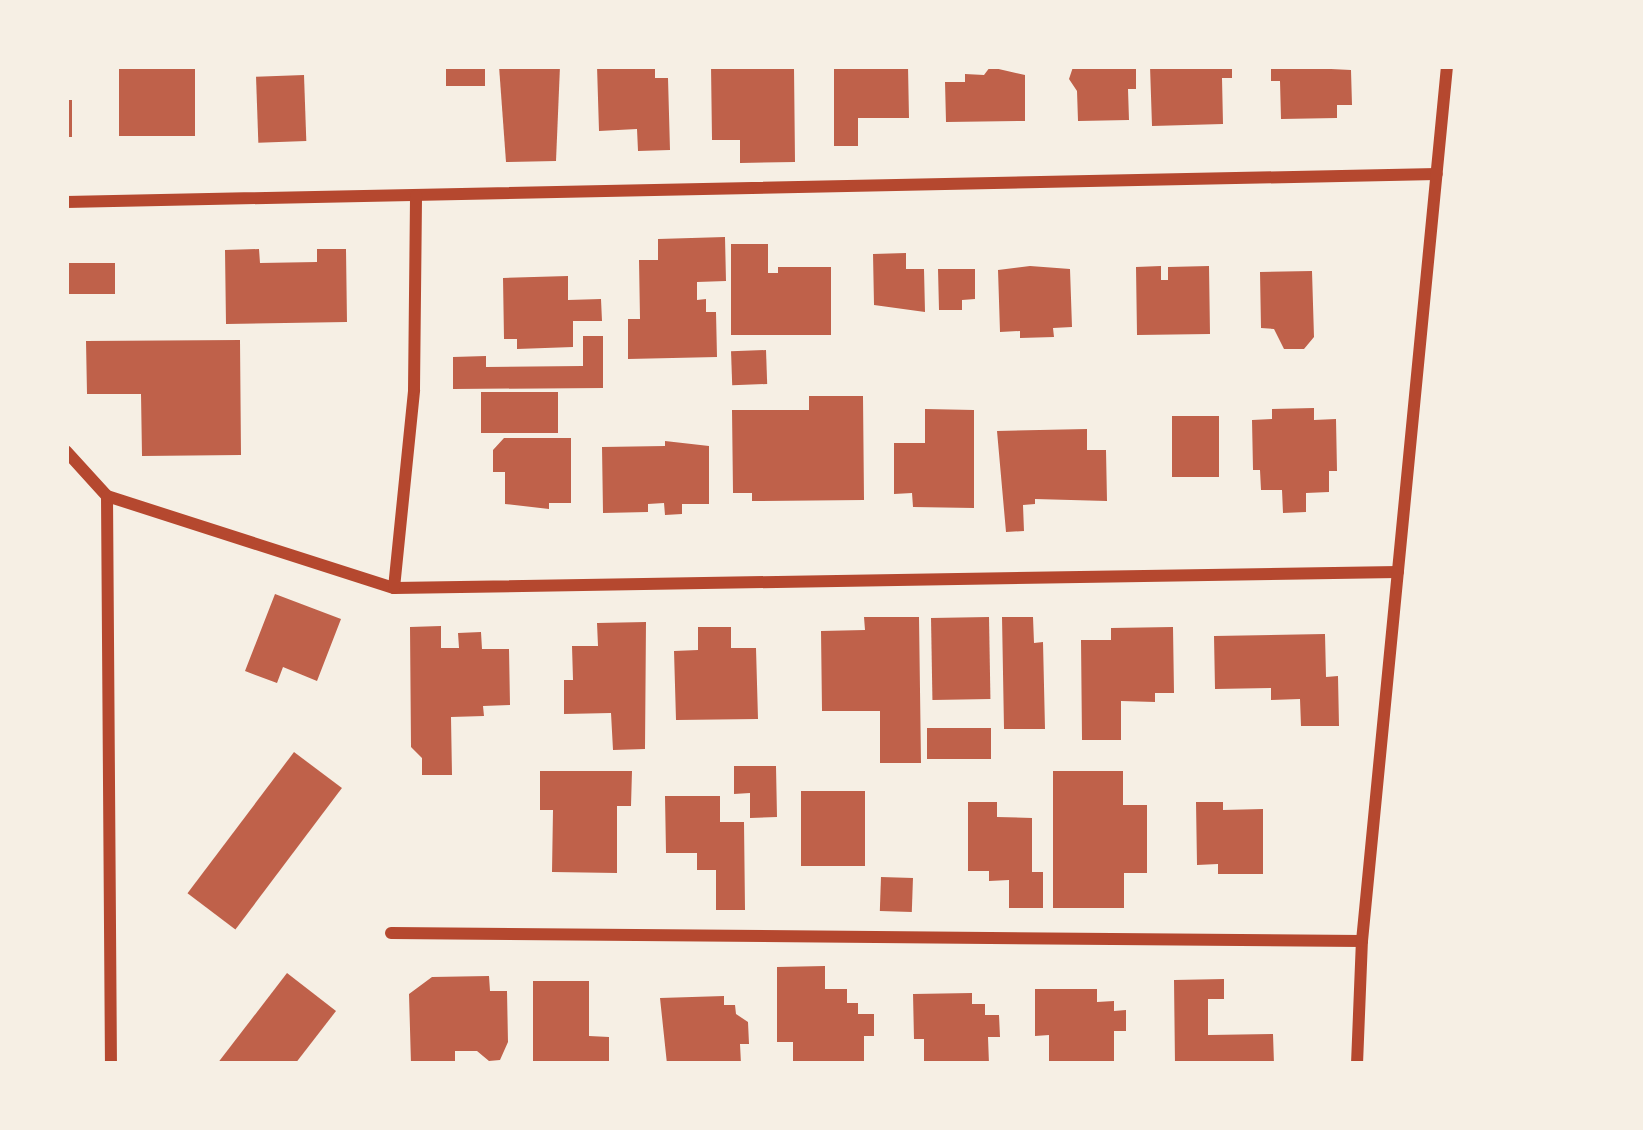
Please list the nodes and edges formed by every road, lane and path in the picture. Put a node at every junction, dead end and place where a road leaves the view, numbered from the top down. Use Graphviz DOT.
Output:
graph roads {
  1 [pos="1447,66"];
  2 [pos="1437,174"];
  3 [pos="416,196"];
  4 [pos="66,202"];
  5 [pos="66,451"];
  6 [pos="107,496"];
  7 [pos="1397,572"];
  8 [pos="394,588"];
  9 [pos="391,933"];
  10 [pos="1362,941"];
  11 [pos="111,1064"];
  12 [pos="1357,1064"];
  1 -- 2 [label="street"];
  2 -- 3 [label="street"];
  2 -- 7 [label="street"];
  3 -- 4 [label="street"];
  3 -- 8 [label="street"];
  5 -- 6 [label="street"];
  6 -- 8 [label="street"];
  6 -- 11 [label="street"];
  7 -- 8 [label="street"];
  7 -- 10 [label="street"];
  9 -- 10 [label="street"];
  10 -- 12 [label="street"];
}
